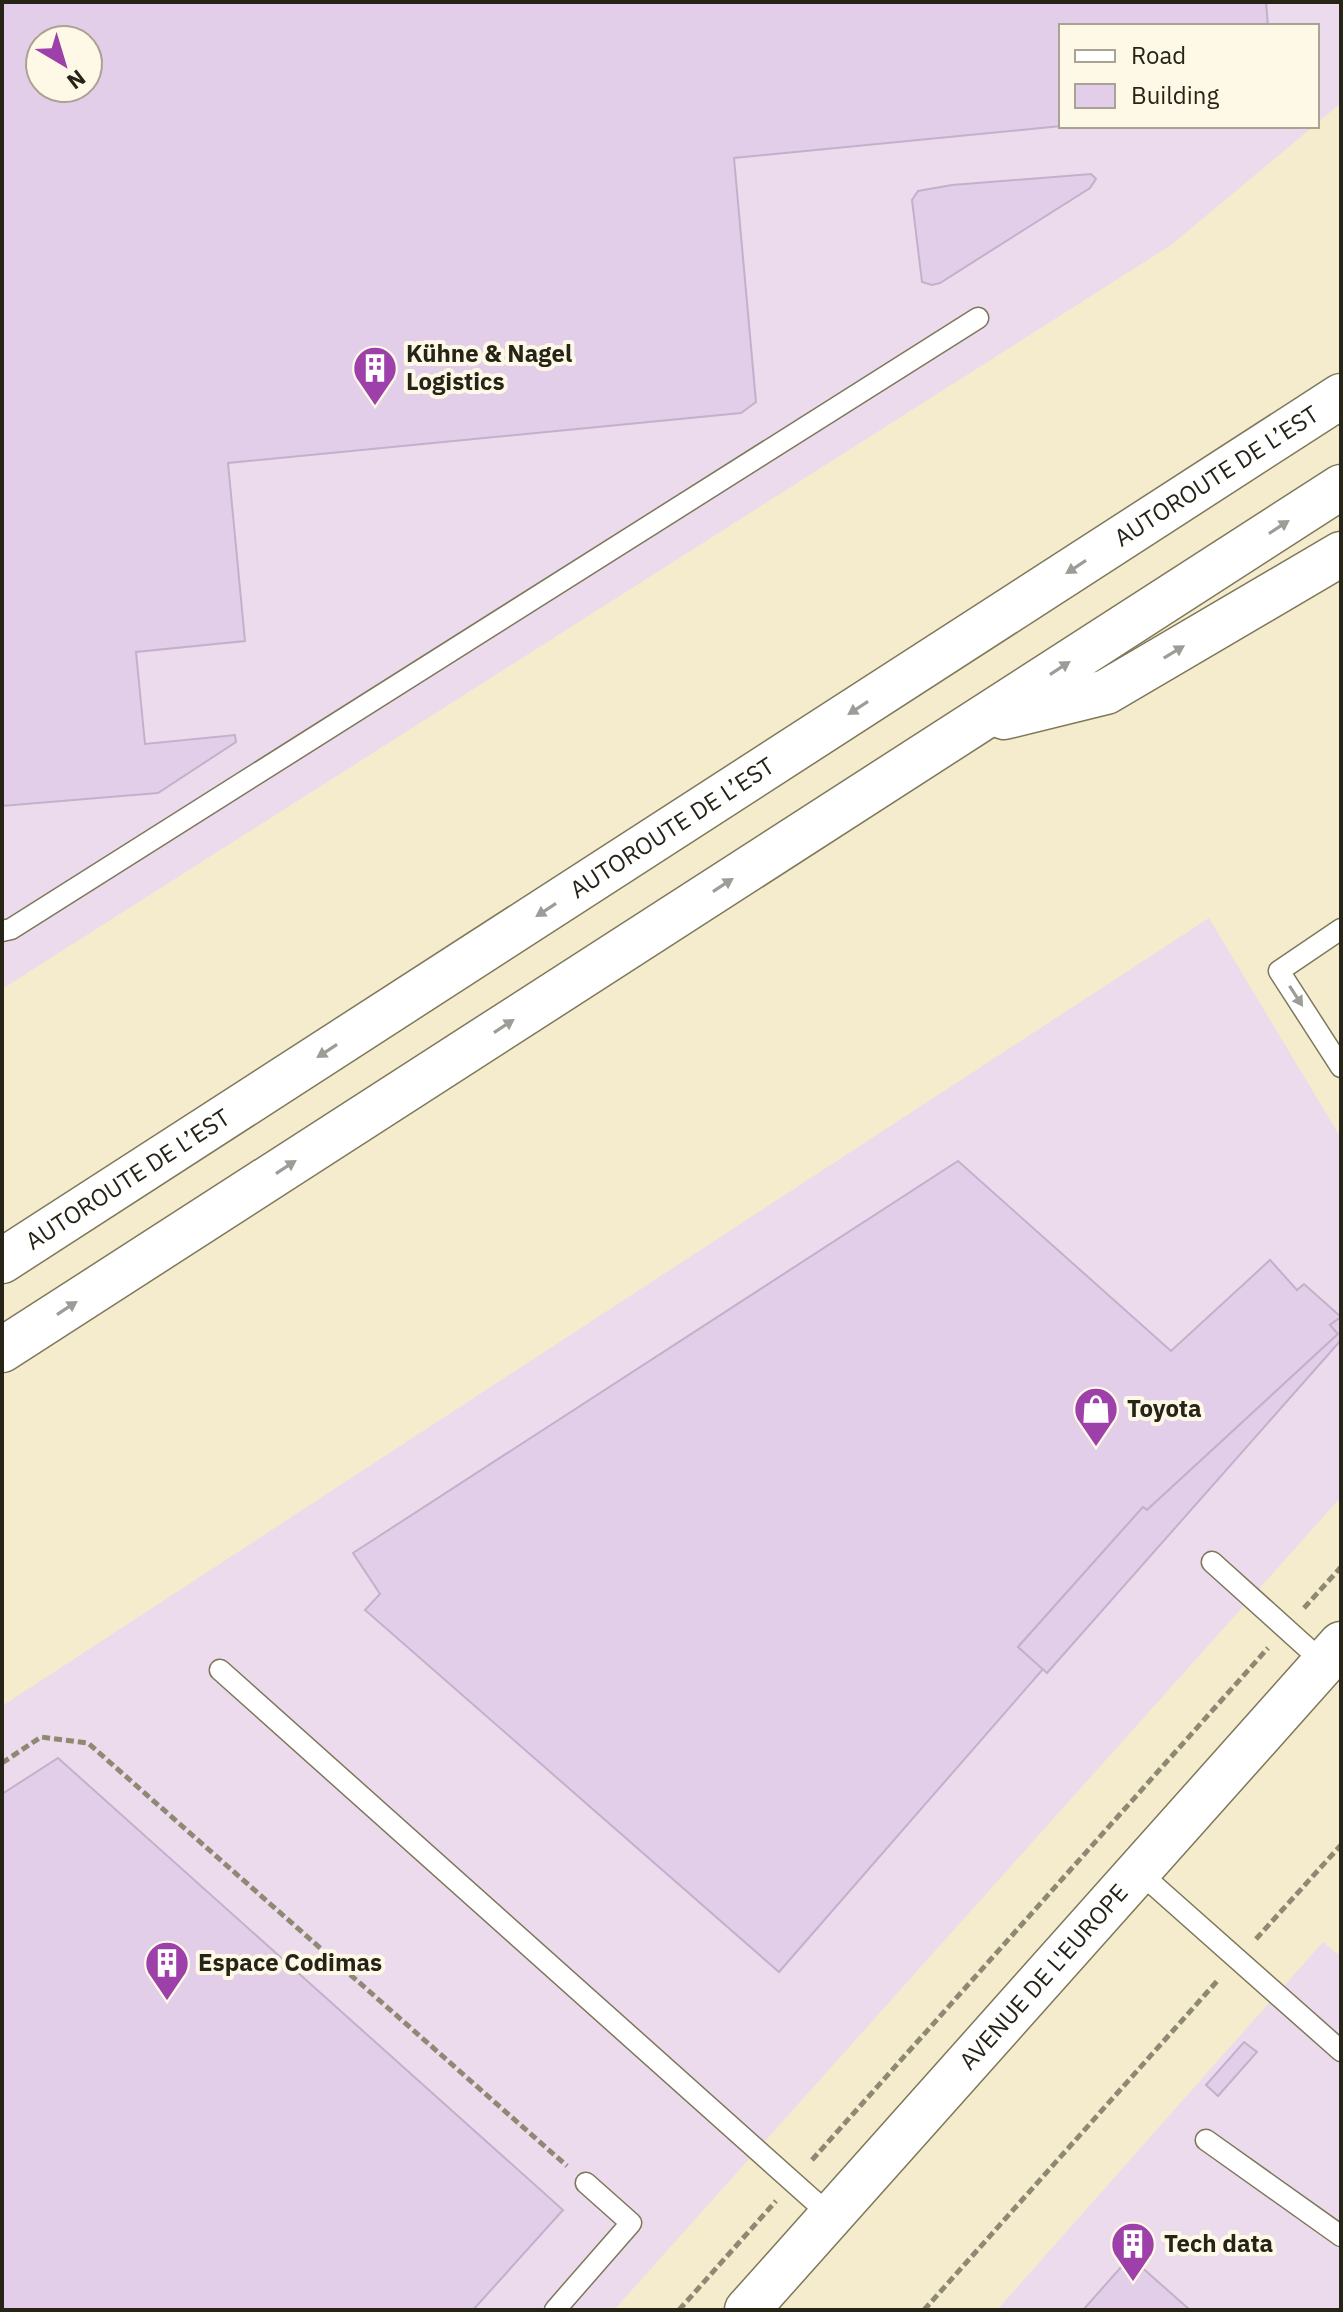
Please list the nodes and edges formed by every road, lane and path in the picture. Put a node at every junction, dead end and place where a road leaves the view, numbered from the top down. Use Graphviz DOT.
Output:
graph roads {
  1 [pos="978,318"];
  2 [pos="1337,394"];
  3 [pos="1341,487"];
  4 [pos="1341,554"];
  5 [pos="971,725"];
  6 [pos="1341,929"];
  7 [pos="2,931"];
  8 [pos="1341,1067"];
  9 [pos="2,1261"];
  10 [pos="2,1350"];
  11 [pos="1212,1562"];
  12 [pos="1341,1567"];
  13 [pos="1286,1629"];
  14 [pos="1332,1653"];
  15 [pos="220,1670"];
  16 [pos="2,1763"];
  17 [pos="1341,1845"];
  18 [pos="1138,1871"];
  19 [pos="1237,1959"];
  20 [pos="1341,2051"];
  21 [pos="1206,2140"];
  22 [pos="793,2182"];
  23 [pos="586,2183"];
  24 [pos="831,2216"];
  25 [pos="1341,2236"];
  26 [pos="555,2310"];
  27 [pos="679,2310"];
  28 [pos="747,2310"];
  29 [pos="924,2310"];
  1 -- 7 [label="lane"];
  2 -- 9 [label="main road, AUTOROUTE DE L’EST, one-way"];
  5 -- 3 [label="main road, one-way"];
  5 -- 4 [label="main road, one-way"];
  10 -- 5 [label="main road, one-way"];
  6 -- 8 [label="lane, one-way"];
  11 -- 13 [label="lane"];
  12 -- 13 [label="path"];
  13 -- 14 [label="lane"];
  13 -- 22 [label="path"];
  14 -- 18 [label="main road, AVENUE DE L'EUROPE"];
  15 -- 22 [label="lane"];
  16 -- 23 [label="path"];
  17 -- 19 [label="path"];
  18 -- 19 [label="lane"];
  18 -- 24 [label="main road, AVENUE DE L'EUROPE"];
  19 -- 20 [label="lane"];
  19 -- 29 [label="path"];
  21 -- 25 [label="lane"];
  22 -- 24 [label="lane"];
  22 -- 27 [label="path"];
  23 -- 26 [label="lane"];
  24 -- 28 [label="main road, AVENUE DE L'EUROPE"];
}
